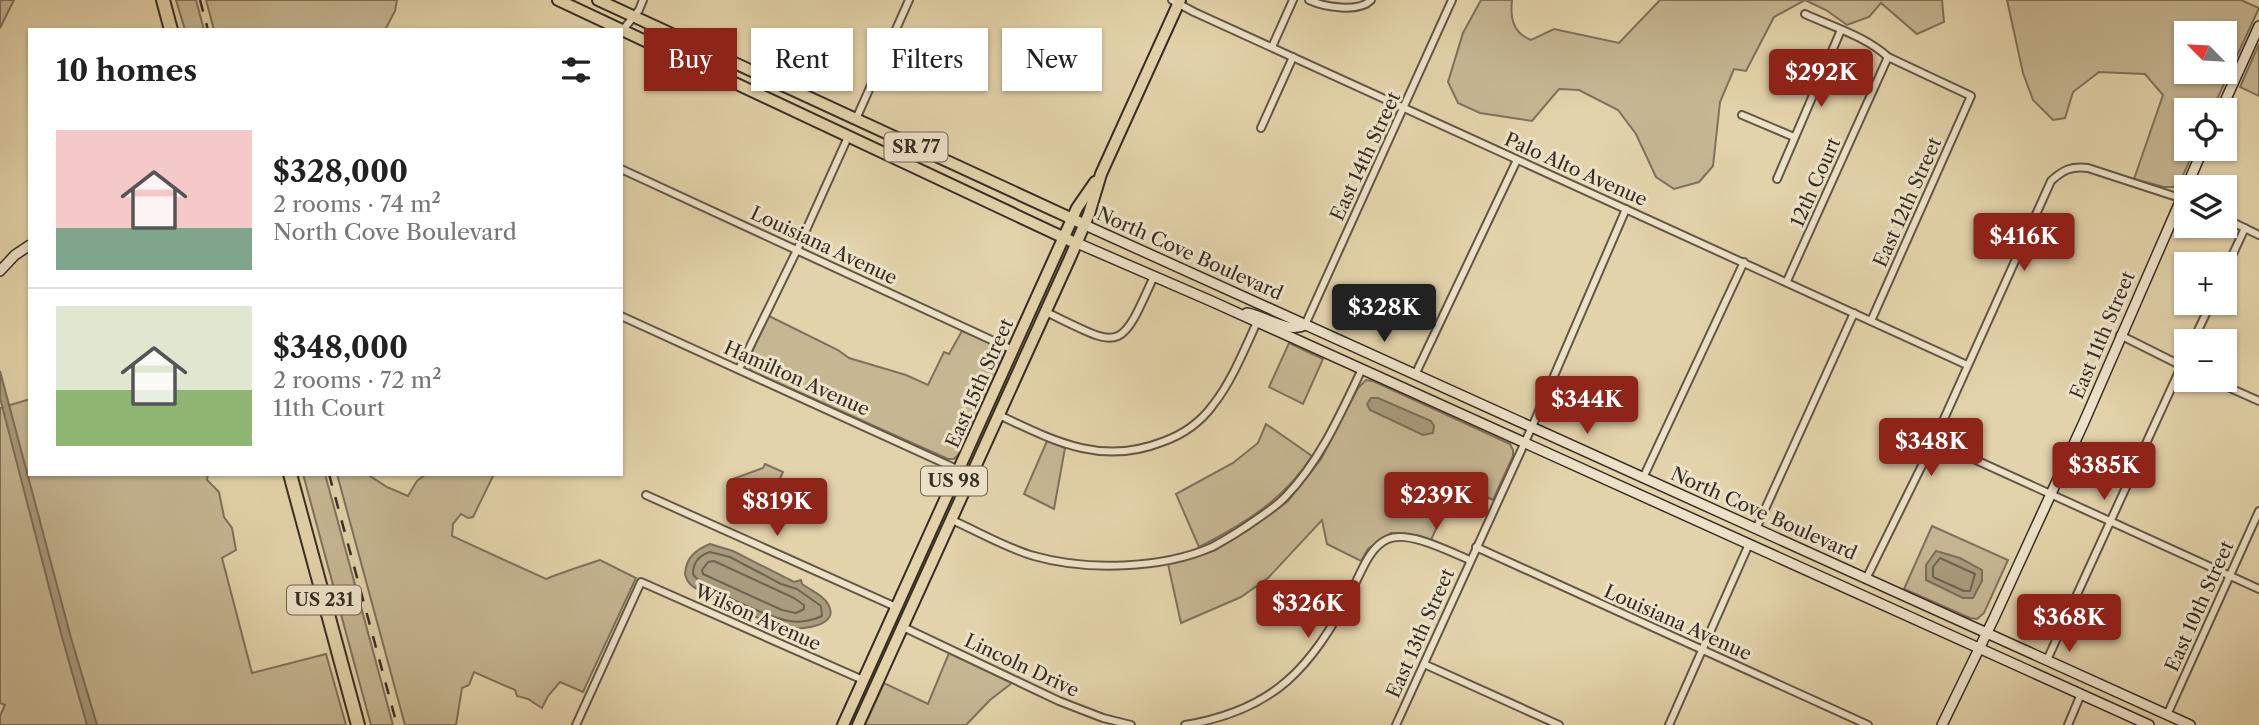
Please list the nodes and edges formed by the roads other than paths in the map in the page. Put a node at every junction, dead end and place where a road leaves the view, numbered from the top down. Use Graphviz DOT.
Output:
graph roads {
  1 [pos="163,0"];
  2 [pos="558,0"];
  3 [pos="598,0"];
  4 [pos="643,0"];
  5 [pos="909,0"];
  6 [pos="1293,0"];
  7 [pos="1309,0"];
  8 [pos="1371,0"];
  9 [pos="1452,0"];
  10 [pos="1177,1"];
  11 [pos="1805,14"];
  12 [pos="634,17"];
  13 [pos="2259,26"];
  14 [pos="170,28"];
  15 [pos="614,28"];
  16 [pos="1842,30"];
  17 [pos="623,31"];
  18 [pos="623,32"];
  19 [pos="1272,47"];
  20 [pos="1293,57"];
  21 [pos="1888,57"];
  22 [pos="2226,98"];
  23 [pos="1404,107"];
  24 [pos="1742,115"];
  25 [pos="856,119"];
  26 [pos="1261,128"];
  27 [pos="848,137"];
  28 [pos="1794,137"];
  29 [pos="1517,160"];
  30 [pos="623,170"];
  31 [pos="1101,174"];
  32 [pos="1777,179"];
  33 [pos="2174,196"];
  34 [pos="1626,209"];
  35 [pos="2174,218"];
  36 [pos="1072,219"];
  37 [pos="2237,224"];
  38 [pos="1085,225"];
  39 [pos="2245,228"];
  40 [pos="2259,235"];
  41 [pos="1065,238"];
  42 [pos="1077,243"];
  43 [pos="28,246"];
  44 [pos="797,250"];
  45 [pos="2234,252"];
  46 [pos="1744,262"];
  47 [pos="0,271"];
  48 [pos="1154,276"];
  49 [pos="1787,281"];
  50 [pos="1046,312"];
  51 [pos="1854,313"];
  52 [pos="623,317"];
  53 [pos="1259,319"];
  54 [pos="1871,321"];
  55 [pos="1305,325"];
  56 [pos="2120,335"];
  57 [pos="1013,350"];
  58 [pos="1026,356"];
  59 [pos="2174,362"];
  60 [pos="1968,365"];
  61 [pos="739,369"];
  62 [pos="1362,369"];
  63 [pos="1415,375"];
  64 [pos="2174,386"];
  65 [pos="2237,391"];
  66 [pos="2259,401"];
  67 [pos="986,409"];
  68 [pos="999,415"];
  69 [pos="1532,427"];
  70 [pos="1934,441"];
  71 [pos="1524,442"];
  72 [pos="959,470"];
  73 [pos="972,475"];
  74 [pos="291,476"];
  75 [pos="1643,478"];
  76 [pos="2051,494"];
  77 [pos="646,495"];
  78 [pos="2259,511"];
  79 [pos="939,514"];
  80 [pos="952,520"];
  81 [pos="2110,520"];
  82 [pos="1756,529"];
  83 [pos="1749,544"];
  84 [pos="1476,547"];
  85 [pos="1470,560"];
  86 [pos="2231,575"];
  87 [pos="1866,579"];
  88 [pos="2259,589"];
  89 [pos="896,607"];
  90 [pos="909,613"];
  91 [pos="890,622"];
  92 [pos="903,627"];
  93 [pos="1987,633"];
  94 [pos="1978,648"];
  95 [pos="1701,650"];
  96 [pos="2047,660"];
  97 [pos="1424,664"];
  98 [pos="863,680"];
  99 [pos="876,686"];
  100 [pos="2081,694"];
  101 [pos="2167,715"];
  102 [pos="1212,723"];
  103 [pos="358,725"];
  104 [pos="576,725"];
  105 [pos="843,725"];
  106 [pos="858,725"];
  107 [pos="1131,725"];
  108 [pos="1185,725"];
  109 [pos="1396,725"];
  110 [pos="1559,725"];
  111 [pos="1668,725"];
  112 [pos="1868,725"];
  113 [pos="1942,725"];
  114 [pos="2068,725"];
  115 [pos="2149,725"];
  116 [pos="2190,725"];
  1 -- 14 [label="highway"];
  2 -- 15 [label="main road, North Cove Boulevard / SR 77"];
  3 -- 12 [label="main road, North Cove Boulevard / SR 77"];
  4 -- 12 [label="street"];
  5 -- 25 [label="street"];
  6 -- 19 [label="street"];
  7 -- 8 [label="street"];
  9 -- 23 [label="street, East 14th Street"];
  10 -- 19 [label="street, Palo Alto Avenue"];
  10 -- 31 [label="main road, East 15th Street / US 98"];
  11 -- 16 [label="street"];
  12 -- 17 [label="street"];
  12 -- 25 [label="main road, North Cove Boulevard / SR 77"];
  13 -- 22 [label="main road"];
  16 -- 21 [label="street"];
  16 -- 28 [label="street, 12th Court"];
  18 -- 27 [label="main road, North Cove Boulevard / SR 77"];
  19 -- 20 [label="street, Palo Alto Avenue"];
  20 -- 23 [label="street, Palo Alto Avenue"];
  20 -- 26 [label="street"];
  21 -- 49 [label="street, 12th Court"];
  21 -- 54 [label="street, East 12th Street"];
  23 -- 29 [label="street, Palo Alto Avenue"];
  23 -- 55 [label="street, East 14th Street"];
  24 -- 28 [label="street"];
  25 -- 36 [label="main road, North Cove Boulevard / SR 77"];
  27 -- 41 [label="main road, North Cove Boulevard / SR 77"];
  27 -- 44 [label="street"];
  28 -- 32 [label="street, 12th Court"];
  29 -- 34 [label="street, Palo Alto Avenue"];
  29 -- 63 [label="street"];
  30 -- 44 [label="street, Louisiana Avenue"];
  31 -- 36 [label="main road, East 15th Street / US 98"];
  31 -- 38 [label="main road, East 15th Street / US 98"];
  33 -- 60 [label="street"];
  34 -- 46 [label="street, Palo Alto Avenue"];
  34 -- 69 [label="street, East 13th Street"];
  35 -- 56 [label="main road, East 11th Street"];
  36 -- 38 [label="main road, North Cove Boulevard / SR 77"];
  36 -- 41 [label="main road, East 15th Street / US 98"];
  37 -- 39 [label="street"];
  38 -- 42 [label="main road, East 15th Street / US 98"];
  38 -- 55 [label="main road, North Cove Boulevard / SR 77"];
  39 -- 40 [label="street"];
  39 -- 45 [label="street"];
  41 -- 42 [label="main road, North Cove Boulevard / SR 77"];
  41 -- 57 [label="main road, East 15th Street / US 98"];
  42 -- 48 [label="main road, North Cove Boulevard / SR 77"];
  42 -- 50 [label="main road, East 15th Street / US 98"];
  43 -- 47 [label="main road"];
  44 -- 57 [label="street, Louisiana Avenue"];
  44 -- 61 [label="street"];
  46 -- 49 [label="street, Palo Alto Avenue"];
  46 -- 75 [label="street"];
  48 -- 50 [label="street"];
  48 -- 53 [label="main road, North Cove Boulevard / SR 77"];
  49 -- 51 [label="street, Palo Alto Avenue"];
  50 -- 58 [label="main road, East 15th Street / US 98"];
  51 -- 54 [label="street, Palo Alto Avenue"];
  51 -- 82 [label="street"];
  52 -- 61 [label="street, Hamilton Avenue"];
  53 -- 55 [label="main road"];
  53 -- 62 [label="main road, North Cove Boulevard"];
  53 -- 68 [label="street"];
  54 -- 60 [label="street, Palo Alto Avenue"];
  55 -- 63 [label="main road, North Cove Boulevard / SR 77"];
  56 -- 59 [label="street"];
  56 -- 76 [label="main road, East 11th Street"];
  57 -- 58 [label="main road"];
  57 -- 67 [label="main road, East 15th Street / US 98"];
  58 -- 68 [label="main road, East 15th Street / US 98"];
  60 -- 70 [label="street"];
  61 -- 72 [label="street, Hamilton Avenue"];
  62 -- 71 [label="main road, North Cove Boulevard"];
  62 -- 80 [label="street"];
  63 -- 69 [label="main road, North Cove Boulevard / SR 77"];
  64 -- 81 [label="street"];
  65 -- 66 [label="street"];
  67 -- 68 [label="main road"];
  67 -- 72 [label="main road, East 15th Street / US 98"];
  68 -- 73 [label="main road, East 15th Street / US 98"];
  69 -- 71 [label="street, East 13th Street"];
  69 -- 75 [label="main road, North Cove Boulevard / SR 77"];
  70 -- 76 [label="street"];
  70 -- 87 [label="street"];
  71 -- 83 [label="main road, North Cove Boulevard"];
  71 -- 84 [label="street, East 13th Street"];
  72 -- 73 [label="main road"];
  72 -- 79 [label="main road, East 15th Street / US 98"];
  73 -- 80 [label="main road, East 15th Street / US 98"];
  74 -- 103 [label="highway, US 231"];
  75 -- 82 [label="main road, North Cove Boulevard / SR 77"];
  76 -- 81 [label="street"];
  76 -- 93 [label="main road, East 11th Street"];
  77 -- 89 [label="street"];
  78 -- 86 [label="street, East 10th Street"];
  79 -- 80 [label="main road"];
  79 -- 89 [label="main road, East 15th Street / US 98"];
  80 -- 90 [label="main road, East 15th Street / US 98"];
  81 -- 86 [label="street"];
  81 -- 96 [label="street"];
  82 -- 87 [label="main road, North Cove Boulevard / SR 77"];
  83 -- 94 [label="main road, North Cove Boulevard"];
  83 -- 95 [label="street"];
  84 -- 85 [label="street, East 13th Street"];
  84 -- 95 [label="street, Louisiana Avenue"];
  85 -- 97 [label="street, East 13th Street"];
  85 -- 102 [label="street"];
  86 -- 88 [label="street"];
  86 -- 101 [label="street, East 10th Street"];
  87 -- 93 [label="main road, North Cove Boulevard / SR 77"];
  89 -- 90 [label="main road"];
  89 -- 91 [label="main road, East 15th Street / US 98"];
  90 -- 92 [label="main road, East 15th Street / US 98"];
  91 -- 92 [label="main road"];
  91 -- 98 [label="main road, East 15th Street / US 98"];
  92 -- 99 [label="main road, East 15th Street / US 98"];
  92 -- 107 [label="street, Lincoln Drive"];
  93 -- 94 [label="main road, East 11th Street"];
  93 -- 96 [label="main road, North Cove Boulevard / SR 77"];
  94 -- 100 [label="main road, North Cove Boulevard"];
  94 -- 113 [label="main road, East 11th Street"];
  95 -- 111 [label="street"];
  95 -- 112 [label="street, Louisiana Avenue"];
  96 -- 101 [label="main road, North Cove Boulevard / SR 77"];
  97 -- 109 [label="street, East 13th Street"];
  97 -- 110 [label="street"];
  98 -- 99 [label="main road"];
  98 -- 104 [label="street, Wilson Avenue"];
  98 -- 105 [label="main road, East 15th Street / US 98"];
  99 -- 106 [label="main road, East 15th Street / US 98"];
  100 -- 114 [label="street"];
  100 -- 115 [label="main road, North Cove Boulevard"];
  101 -- 116 [label="main road, North Cove Boulevard / SR 77"];
  102 -- 108 [label="street"];
}
